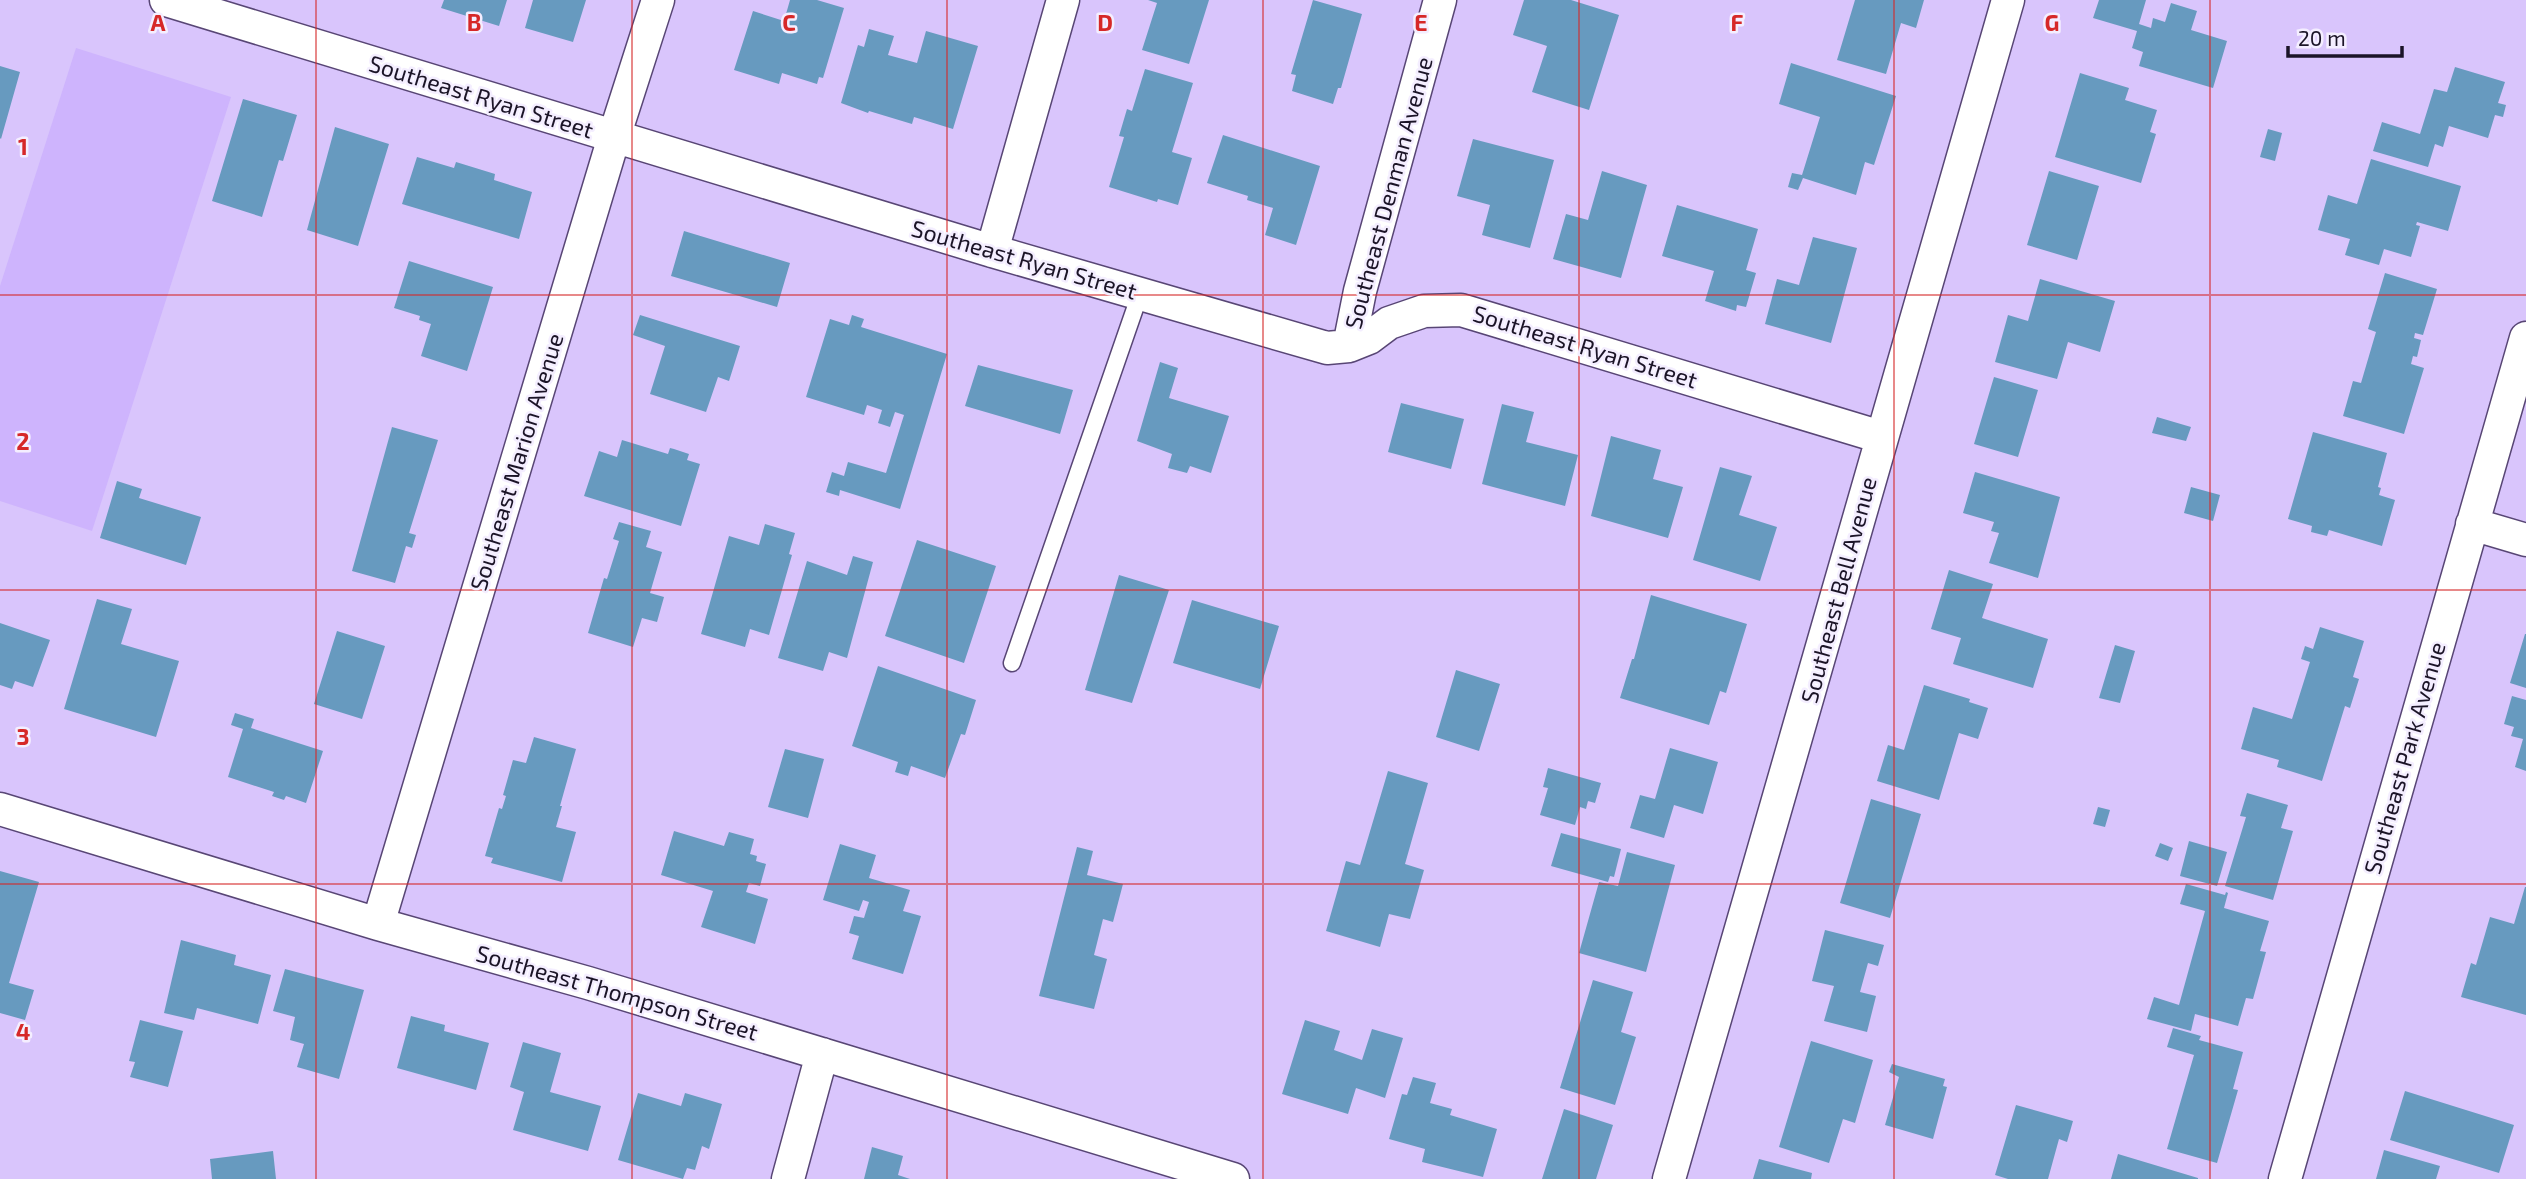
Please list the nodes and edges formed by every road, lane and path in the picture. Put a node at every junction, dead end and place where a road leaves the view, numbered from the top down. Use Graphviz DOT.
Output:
graph roads {
  1 [pos="166,0"];
  2 [pos="658,0"];
  3 [pos="1063,0"];
  4 [pos="1440,0"];
  5 [pos="2008,0"];
  6 [pos="614,137"];
  7 [pos="992,251"];
  8 [pos="1140,294"];
  9 [pos="2526,338"];
  10 [pos="1349,346"];
  11 [pos="1881,437"];
  12 [pos="2472,524"];
  13 [pos="2526,540"];
  14 [pos="1012,663"];
  15 [pos="0,809"];
  16 [pos="378,923"];
  17 [pos="822,1054"];
  18 [pos="788,1179"];
  19 [pos="1233,1179"];
  20 [pos="1669,1179"];
  21 [pos="2285,1179"];
  1 -- 6 [label="street, Southeast Ryan Street"];
  2 -- 6 [label="street, Southeast Marion Avenue"];
  3 -- 7 [label="street"];
  4 -- 10 [label="street, Southeast Denman Avenue"];
  5 -- 11 [label="street, Southeast Bell Avenue"];
  6 -- 7 [label="street, Southeast Ryan Street"];
  6 -- 16 [label="street, Southeast Marion Avenue"];
  7 -- 8 [label="street, Southeast Ryan Street"];
  8 -- 10 [label="street, Southeast Ryan Street"];
  8 -- 14 [label="lane"];
  9 -- 12 [label="street, Southeast Park Avenue"];
  10 -- 11 [label="street, Southeast Ryan Street"];
  11 -- 20 [label="street, Southeast Bell Avenue"];
  12 -- 13 [label="street"];
  12 -- 21 [label="street, Southeast Park Avenue"];
  15 -- 16 [label="street, Southeast Thompson Street"];
  16 -- 17 [label="street, Southeast Thompson Street"];
  17 -- 18 [label="street"];
  17 -- 19 [label="street, Southeast Thompson Street"];
}
